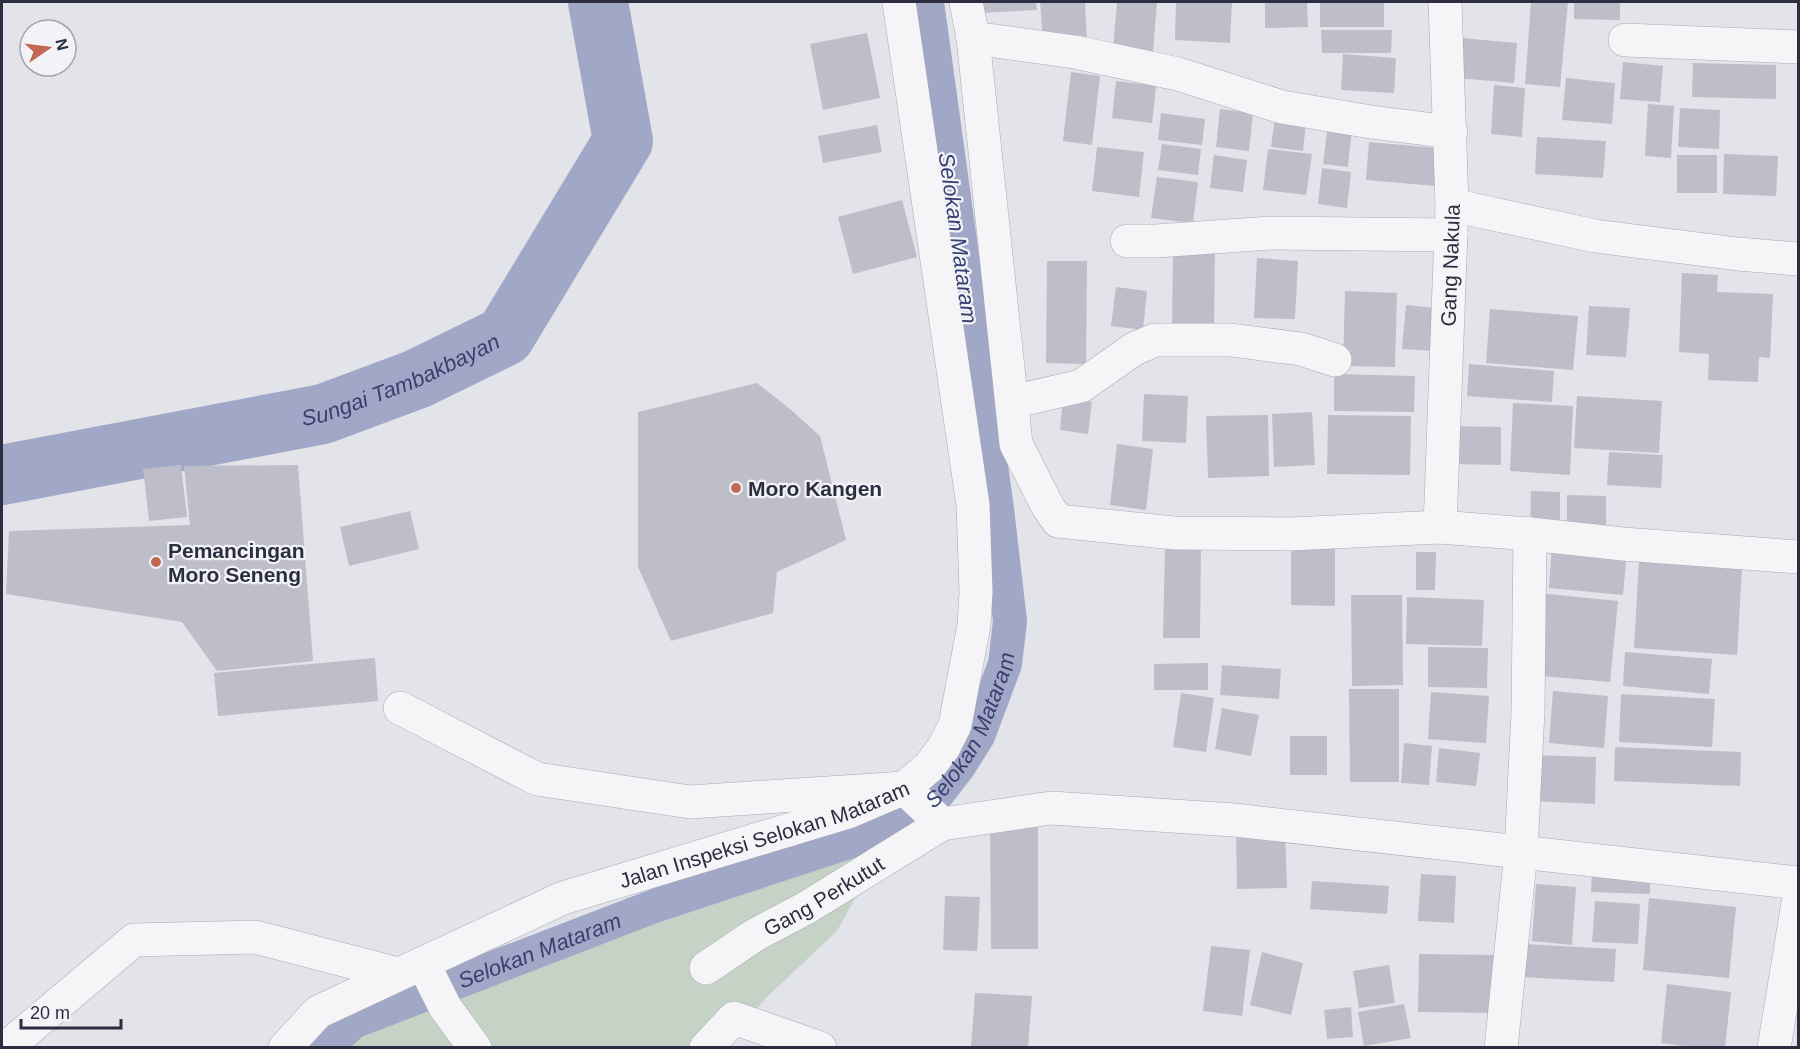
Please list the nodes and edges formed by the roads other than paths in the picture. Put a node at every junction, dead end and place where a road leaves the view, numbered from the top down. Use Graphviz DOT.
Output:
graph roads {
  1 [pos="899,2"];
  2 [pos="966,2"];
  3 [pos="1445,2"];
  4 [pos="973,38"];
  5 [pos="1625,40"];
  6 [pos="1798,47"];
  7 [pos="1451,132"];
  8 [pos="1451,220"];
  9 [pos="1127,240"];
  10 [pos="1798,259"];
  11 [pos="1335,360"];
  12 [pos="1012,402"];
  13 [pos="991,447"];
  14 [pos="1440,527"];
  15 [pos="1530,534"];
  16 [pos="1798,557"];
  17 [pos="400,708"];
  18 [pos="923,807"];
  19 [pos="1521,852"];
  20 [pos="1798,883"];
  21 [pos="1798,903"];
  22 [pos="706,968"];
  23 [pos="423,978"];
  24 [pos="6,1047"];
  25 [pos="285,1047"];
  26 [pos="475,1047"];
  27 [pos="706,1047"];
  28 [pos="820,1047"];
  29 [pos="1501,1047"];
  30 [pos="1774,1047"];
  1 -- 13 [label="street, Jalan Inspeksi Selokan Mataram"];
  2 -- 4 [label="street"];
  3 -- 7 [label="street, Gang Nakula"];
  4 -- 7 [label="street"];
  4 -- 12 [label="street"];
  5 -- 6 [label="street"];
  7 -- 8 [label="street, Gang Nakula"];
  8 -- 9 [label="street"];
  8 -- 10 [label="street"];
  8 -- 14 [label="street, Gang Nakula"];
  11 -- 12 [label="street"];
  12 -- 13 [label="street"];
  13 -- 14 [label="street"];
  13 -- 18 [label="street, Jalan Inspeksi Selokan Mataram"];
  14 -- 15 [label="street"];
  15 -- 16 [label="street"];
  15 -- 19 [label="street"];
  17 -- 18 [label="street"];
  18 -- 19 [label="street"];
  18 -- 22 [label="street, Gang Perkutut"];
  18 -- 23 [label="street, Jalan Inspeksi Selokan Mataram"];
  19 -- 20 [label="street"];
  19 -- 29 [label="street"];
  21 -- 30 [label="street"];
  23 -- 24 [label="street"];
  23 -- 25 [label="street, Jalan Inspeksi Selokan Mataram"];
  23 -- 26 [label="street"];
  27 -- 28 [label="street"];
}
